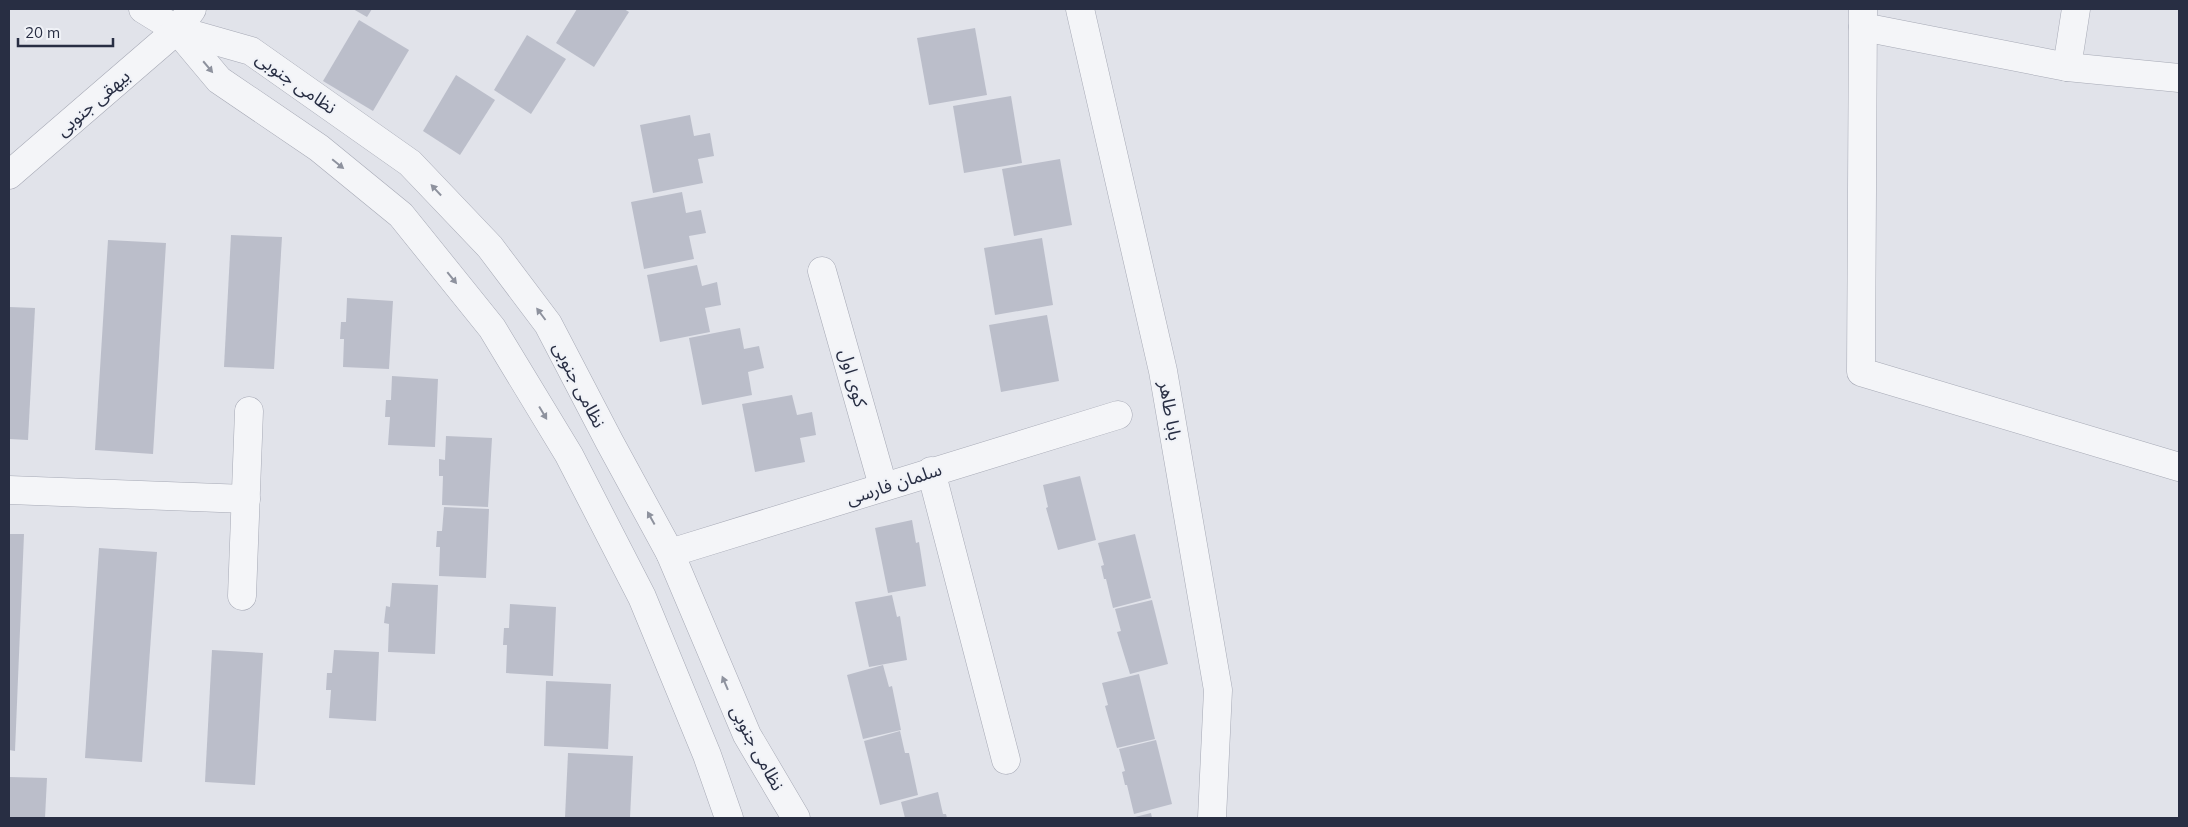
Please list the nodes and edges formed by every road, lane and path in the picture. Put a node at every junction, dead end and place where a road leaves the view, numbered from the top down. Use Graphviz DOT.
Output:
graph roads {
  1 [pos="143,9"];
  2 [pos="1080,9"];
  3 [pos="2076,9"];
  4 [pos="1863,18"];
  5 [pos="185,19"];
  6 [pos="2067,67"];
  7 [pos="2179,78"];
  8 [pos="9,175"];
  9 [pos="822,271"];
  10 [pos="249,411"];
  11 [pos="1118,415"];
  12 [pos="2179,467"];
  13 [pos="931,472"];
  14 [pos="883,486"];
  15 [pos="9,490"];
  16 [pos="246,499"];
  17 [pos="670,552"];
  18 [pos="242,596"];
  19 [pos="1006,760"];
  20 [pos="729,818"];
  21 [pos="796,818"];
  22 [pos="1212,818"];
  1 -- 5 [label="street"];
  2 -- 22 [label="street, بابا طاهر"];
  3 -- 6 [label="street"];
  4 -- 6 [label="street"];
  4 -- 12 [label="street"];
  5 -- 8 [label="street, بیهقی جنوبی"];
  17 -- 5 [label="street, نظامی جنوبی, one-way"];
  5 -- 20 [label="street, one-way"];
  6 -- 7 [label="street"];
  9 -- 14 [label="street, کوی اول"];
  10 -- 16 [label="street"];
  11 -- 13 [label="street, سلمان فارسی"];
  13 -- 14 [label="street, سلمان فارسی"];
  13 -- 19 [label="street"];
  14 -- 17 [label="street, سلمان فارسی"];
  15 -- 16 [label="street"];
  16 -- 18 [label="street"];
  21 -- 17 [label="street, نظامی جنوبی, one-way"];
}
